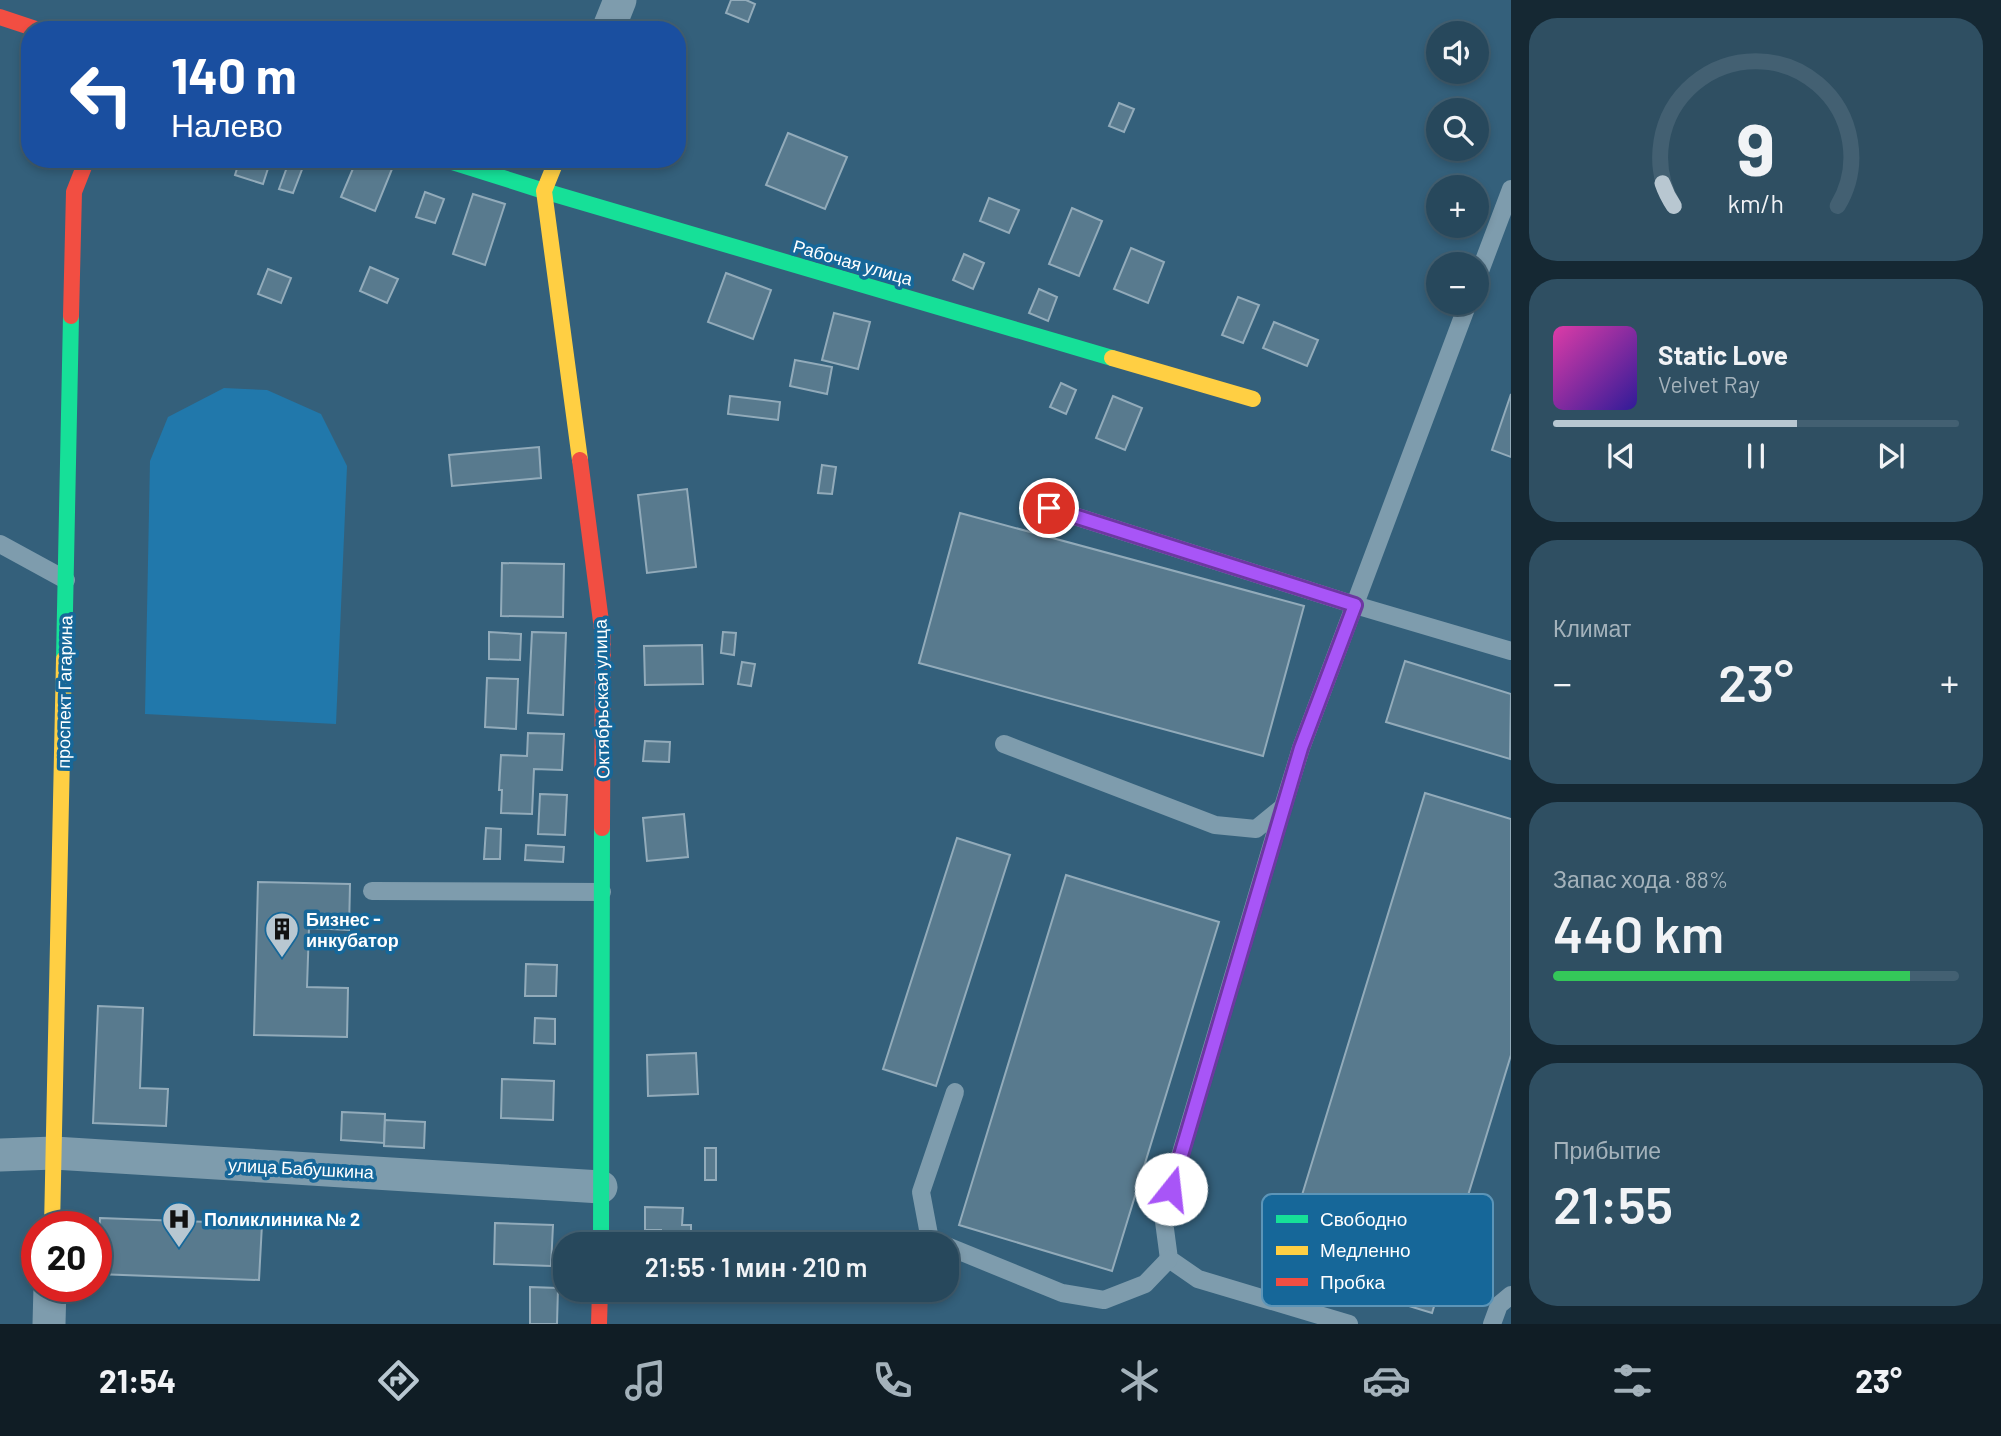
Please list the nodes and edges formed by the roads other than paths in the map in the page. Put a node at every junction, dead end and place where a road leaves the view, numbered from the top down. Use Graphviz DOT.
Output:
graph roads {
  1 [pos="620,0"];
  2 [pos="0,17"];
  3 [pos="612,21"];
  4 [pos="21,24"];
  5 [pos="83,168"];
  6 [pos="471,168"];
  7 [pos="553,168"];
  8 [pos="1511,189"];
  9 [pos="544,191"];
  10 [pos="1487,252"];
  11 [pos="1464,315"];
  12 [pos="1253,399"];
  13 [pos="1049,508"];
  14 [pos="0,544"];
  15 [pos="66,580"];
  16 [pos="1355,605"];
  17 [pos="1511,651"];
  18 [pos="1004,744"];
  19 [pos="1283,807"];
  20 [pos="372,891"];
  21 [pos="602,892"];
  22 [pos="955,1092"];
  23 [pos="54,1153"];
  24 [pos="0,1154"];
  25 [pos="601,1187"];
  26 [pos="52,1211"];
  27 [pos="601,1232"];
  28 [pos="929,1232"];
  29 [pos="959,1252"];
  30 [pos="1169,1259"];
  31 [pos="1511,1295"];
  32 [pos="1262,1298"];
  33 [pos="50,1302"];
  34 [pos="600,1302"];
  35 [pos="1289,1306"];
  36 [pos="49,1324"];
  37 [pos="599,1324"];
  38 [pos="1349,1324"];
  39 [pos="1492,1324"];
  1 -- 3 [label="street"];
  2 -- 4 [label="street"];
  5 -- 15 [label="street, проспект Гагарина"];
  6 -- 9 [label="street, Рабочая улица"];
  7 -- 9 [label="street, Октябрьская улица"];
  8 -- 10 [label="lane"];
  9 -- 12 [label="street, Рабочая улица"];
  9 -- 21 [label="street, Октябрьская улица"];
  11 -- 16 [label="lane"];
  13 -- 16 [label="lane"];
  14 -- 15 [label="lane"];
  15 -- 23 [label="street, проспект Гагарина"];
  16 -- 17 [label="lane"];
  16 -- 19 [label="lane"];
  18 -- 19 [label="lane"];
  19 -- 30 [label="lane"];
  20 -- 21 [label="lane"];
  21 -- 25 [label="street, Октябрьская улица"];
  22 -- 28 [label="lane"];
  23 -- 24 [label="street, улица Бабушкина"];
  23 -- 25 [label="street, улица Бабушкина"];
  23 -- 26 [label="street, проспект Гагарина"];
  25 -- 27 [label="street, Октябрьская улица"];
  29 -- 30 [label="lane"];
  30 -- 32 [label="lane"];
  31 -- 39 [label="lane"];
  33 -- 36 [label="street"];
  34 -- 37 [label="street"];
  35 -- 38 [label="lane"];
}
